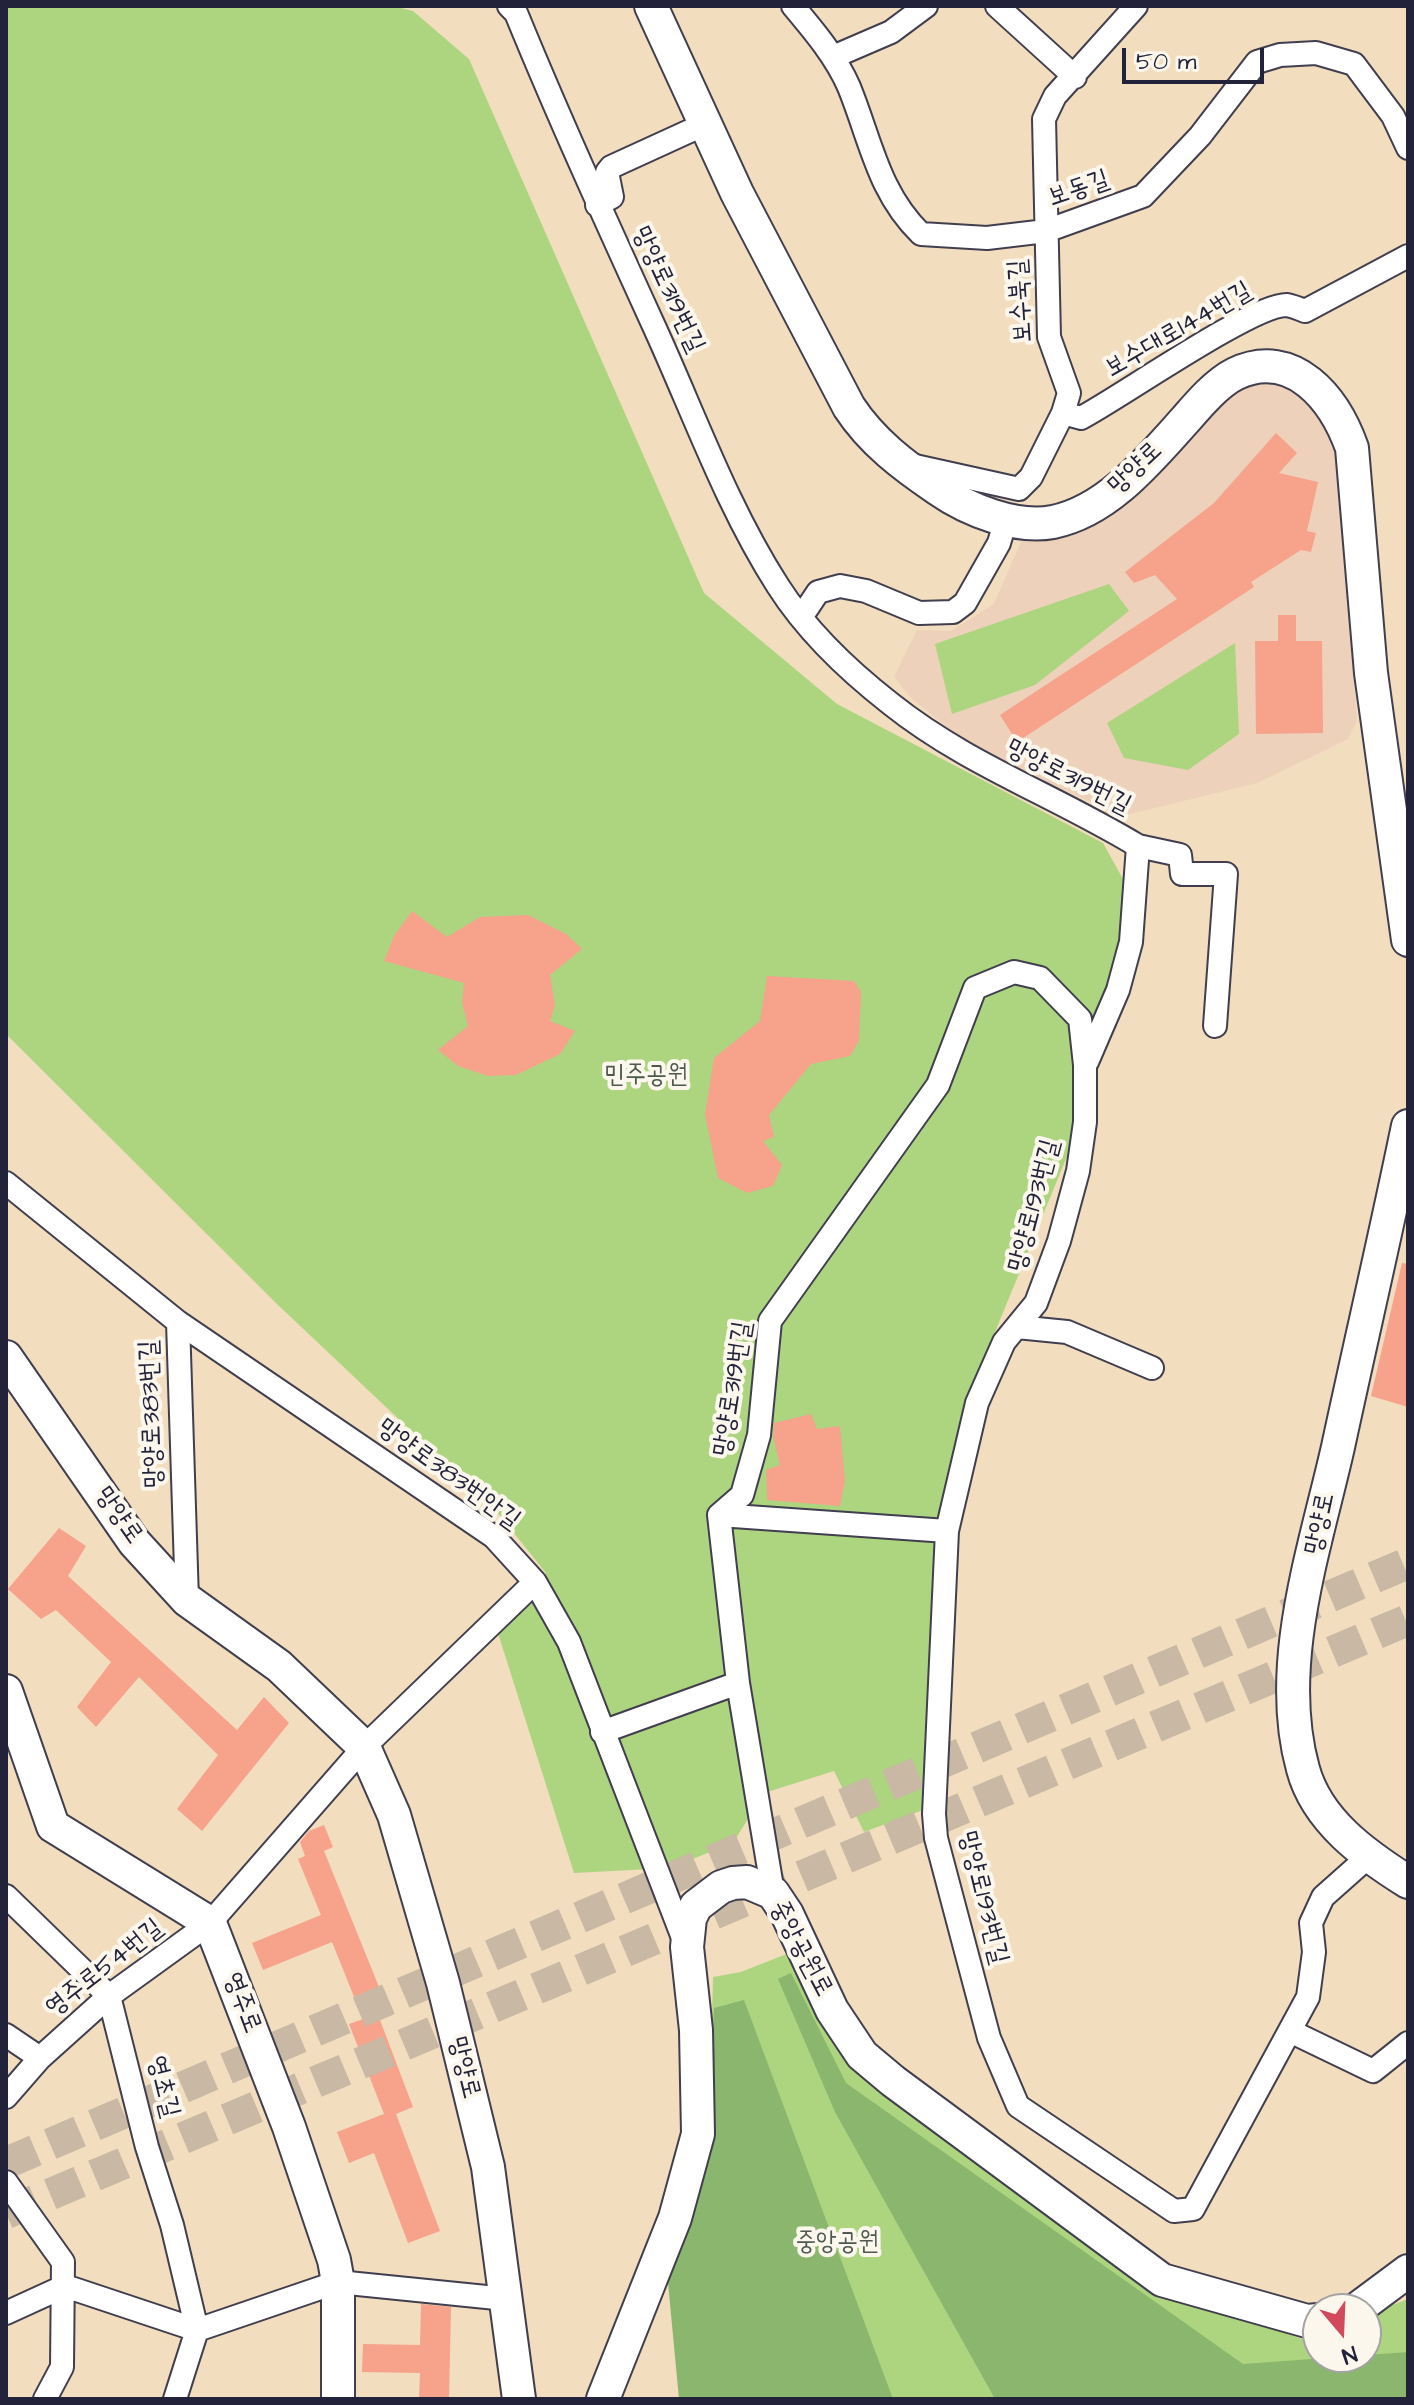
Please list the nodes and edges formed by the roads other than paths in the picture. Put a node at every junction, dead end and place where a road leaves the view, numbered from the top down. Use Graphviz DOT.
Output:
graph roads {
  1 [pos="509,6"];
  2 [pos="651,6"];
  3 [pos="793,6"];
  4 [pos="926,6"];
  5 [pos="997,6"];
  6 [pos="1136,6"];
  7 [pos="833,57"];
  8 [pos="1068,71"];
  9 [pos="705,124"];
  10 [pos="1408,148"];
  11 [pos="597,205"];
  12 [pos="1046,231"];
  13 [pos="1408,256"];
  14 [pos="1063,413"];
  15 [pos="902,463"];
  16 [pos="1006,519"];
  17 [pos="802,616"];
  18 [pos="1138,846"];
  19 [pos="1408,940"];
  20 [pos="1215,1026"];
  21 [pos="1085,1065"];
  22 [pos="1408,1126"];
  23 [pos="6,1183"];
  24 [pos="178,1322"];
  25 [pos="1017,1327"];
  26 [pos="6,1357"];
  27 [pos="1152,1368"];
  28 [pos="719,1515"];
  29 [pos="947,1531"];
  30 [pos="535,1582"];
  31 [pos="187,1600"];
  32 [pos="738,1683"];
  33 [pos="6,1691"];
  34 [pos="602,1732"];
  35 [pos="364,1747"];
  36 [pos="1368,1857"];
  37 [pos="1408,1882"];
  38 [pos="773,1893"];
  39 [pos="6,1896"];
  40 [pos="210,1923"];
  41 [pos="687,1947"];
  42 [pos="109,1996"];
  43 [pos="1292,2032"];
  44 [pos="6,2035"];
  45 [pos="1408,2043"];
  46 [pos="40,2058"];
  47 [pos="6,2097"];
  48 [pos="6,2182"];
  49 [pos="1408,2271"];
  50 [pos="338,2282"];
  51 [pos="65,2286"];
  52 [pos="1378,2293"];
  53 [pos="506,2299"];
  54 [pos="6,2313"];
  55 [pos="1302,2320"];
  56 [pos="197,2330"];
  57 [pos="45,2399"];
  58 [pos="175,2399"];
  59 [pos="338,2399"];
  60 [pos="519,2399"];
  61 [pos="603,2399"];
  1 -- 11 [label="street, 망양로319번길"];
  2 -- 9 [label="main road, 망양로"];
  3 -- 7 [label="street, 보동길"];
  4 -- 7 [label="street"];
  5 -- 8 [label="street"];
  6 -- 8 [label="street, 보수북길"];
  7 -- 12 [label="street, 보동길"];
  8 -- 12 [label="street, 보수북길"];
  9 -- 11 [label="street"];
  9 -- 15 [label="main road, 망양로"];
  10 -- 12 [label="street, 보동길"];
  11 -- 17 [label="street, 망양로319번길"];
  12 -- 14 [label="street, 보수북길"];
  13 -- 14 [label="street, 보수대로144번길"];
  14 -- 15 [label="street, 보수북길"];
  15 -- 16 [label="main road, 망양로"];
  16 -- 17 [label="street"];
  16 -- 19 [label="main road, 망양로"];
  17 -- 18 [label="street, 망양로319번길"];
  18 -- 20 [label="street"];
  18 -- 21 [label="street, 망양로319번길"];
  21 -- 25 [label="street, 망양로193번길"];
  21 -- 28 [label="street, 망양로319번길"];
  22 -- 36 [label="main road, 망양로"];
  23 -- 24 [label="street, 망양로383번안길"];
  24 -- 30 [label="street, 망양로383번안길"];
  24 -- 31 [label="street, 망양로383번길"];
  25 -- 27 [label="street"];
  25 -- 29 [label="street, 망양로193번길"];
  26 -- 31 [label="main road, 망양로"];
  28 -- 29 [label="street"];
  28 -- 32 [label="street"];
  29 -- 43 [label="street, 망양로193번길"];
  30 -- 34 [label="street, 망양로383번안길"];
  30 -- 35 [label="street"];
  31 -- 35 [label="main road, 망양로"];
  32 -- 34 [label="street"];
  32 -- 38 [label="street"];
  33 -- 40 [label="main road"];
  34 -- 41 [label="street, 망양로383번안길"];
  35 -- 40 [label="street, 영주로54번길"];
  35 -- 53 [label="main road, 망양로"];
  36 -- 37 [label="main road, 망양로"];
  36 -- 43 [label="street, 망양로193번길"];
  38 -- 41 [label="main road, 중앙공원로"];
  38 -- 55 [label="main road, 중앙공원로"];
  39 -- 42 [label="street"];
  40 -- 42 [label="street, 영주로54번길"];
  40 -- 50 [label="main road, 영주로"];
  41 -- 61 [label="main road, 중앙공원로"];
  42 -- 46 [label="street, 영주로54번길"];
  42 -- 56 [label="street, 영초길"];
  43 -- 45 [label="street"];
  44 -- 46 [label="street"];
  46 -- 47 [label="street, 영주로54번길"];
  48 -- 51 [label="street"];
  49 -- 52 [label="main road"];
  50 -- 53 [label="street"];
  50 -- 56 [label="street"];
  50 -- 59 [label="main road, 영주로"];
  51 -- 54 [label="street"];
  51 -- 56 [label="street"];
  51 -- 57 [label="street"];
  53 -- 60 [label="main road, 망양로"];
  56 -- 58 [label="street"];
}
